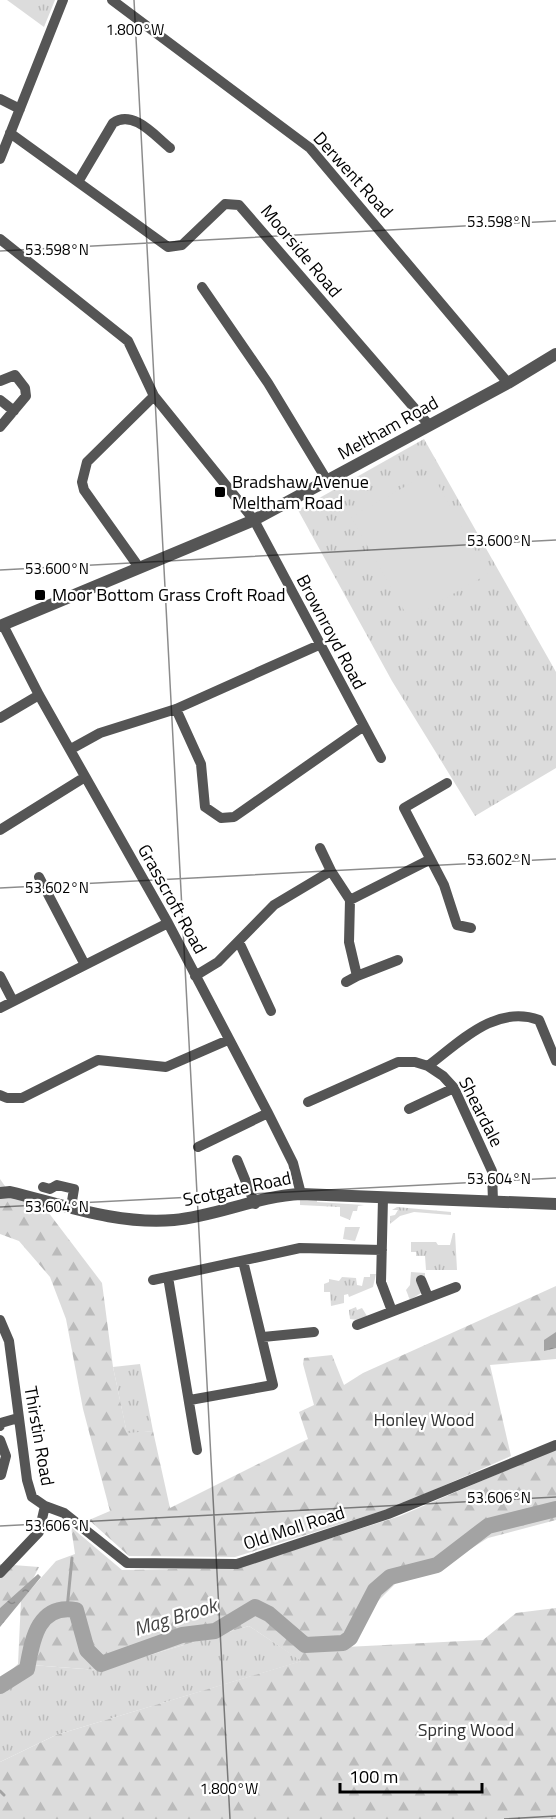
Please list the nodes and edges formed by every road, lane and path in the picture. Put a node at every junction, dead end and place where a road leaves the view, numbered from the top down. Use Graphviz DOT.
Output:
graph roads {
  1 [pos="63,0"];
  2 [pos="112,0"];
  3 [pos="0,99"];
  4 [pos="20,110"];
  5 [pos="10,133"];
  6 [pos="170,148"];
  7 [pos="1,153"];
  8 [pos="78,182"];
  9 [pos="0,239"];
  10 [pos="202,287"];
  11 [pos="556,354"];
  12 [pos="0,381"];
  13 [pos="508,383"];
  14 [pos="154,396"];
  15 [pos="0,400"];
  16 [pos="14,411"];
  17 [pos="429,425"];
  18 [pos="0,427"];
  19 [pos="328,482"];
  20 [pos="254,520"];
  21 [pos="138,566"];
  22 [pos="2,625"];
  23 [pos="319,645"];
  24 [pos="39,695"];
  25 [pos="176,709"];
  26 [pos="0,718"];
  27 [pos="364,726"];
  28 [pos="71,749"];
  29 [pos="381,758"];
  30 [pos="85,777"];
  31 [pos="447,783"];
  32 [pos="0,830"];
  33 [pos="320,848"];
  34 [pos="429,860"];
  35 [pos="331,871"];
  36 [pos="39,877"];
  37 [pos="350,900"];
  38 [pos="168,923"];
  39 [pos="471,928"];
  40 [pos="239,942"];
  41 [pos="398,960"];
  42 [pos="84,963"];
  43 [pos="0,976"];
  44 [pos="195,976"];
  45 [pos="357,976"];
  46 [pos="346,982"];
  47 [pos="13,1001"];
  48 [pos="0,1008"];
  49 [pos="271,1011"];
  50 [pos="228,1040"];
  51 [pos="556,1061"];
  52 [pos="428,1066"];
  53 [pos="454,1089"];
  54 [pos="0,1095"];
  55 [pos="308,1102"];
  56 [pos="409,1109"];
  57 [pos="268,1113"];
  58 [pos="198,1147"];
  59 [pos="237,1160"];
  60 [pos="43,1187"];
  61 [pos="0,1193"];
  62 [pos="301,1194"];
  63 [pos="384,1198"];
  64 [pos="493,1202"];
  65 [pos="255,1203"];
  66 [pos="556,1204"];
  67 [pos="71,1207"];
  68 [pos="382,1250"];
  69 [pos="243,1261"];
  70 [pos="168,1277"];
  71 [pos="153,1280"];
  72 [pos="421,1280"];
  73 [pos="456,1287"];
  74 [pos="428,1297"];
  75 [pos="392,1311"];
  76 [pos="0,1320"];
  77 [pos="357,1325"];
  78 [pos="314,1332"];
  79 [pos="263,1337"];
  80 [pos="190,1400"];
  81 [pos="18,1418"];
  82 [pos="0,1426"];
  83 [pos="0,1440"];
  84 [pos="556,1445"];
  85 [pos="197,1450"];
  86 [pos="1,1475"];
  87 [pos="45,1506"];
  88 [pos="0,1573"];
  1 -- 4 [label="street"];
  2 -- 13 [label="street, Derwent Road"];
  3 -- 4 [label="street"];
  4 -- 5 [label="street"];
  5 -- 7 [label="street"];
  5 -- 8 [label="street, Moorside Road"];
  6 -- 8 [label="street"];
  8 -- 17 [label="street, Moorside Road"];
  9 -- 14 [label="street, Brownroyd Road"];
  10 -- 19 [label="street"];
  11 -- 13 [label="street, Meltham Road"];
  12 -- 16 [label="street"];
  13 -- 17 [label="street, Meltham Road"];
  14 -- 20 [label="street, Brownroyd Road"];
  14 -- 21 [label="street"];
  15 -- 16 [label="street"];
  16 -- 18 [label="street"];
  17 -- 19 [label="street, Meltham Road"];
  19 -- 20 [label="street, Meltham Road"];
  20 -- 21 [label="street, Meltham Road"];
  20 -- 23 [label="street, Brownroyd Road"];
  21 -- 22 [label="street, Meltham Road"];
  22 -- 24 [label="street, Grasscroft Road"];
  23 -- 25 [label="street"];
  23 -- 27 [label="street, Brownroyd Road"];
  24 -- 26 [label="street"];
  24 -- 28 [label="street, Grasscroft Road"];
  25 -- 27 [label="street"];
  25 -- 28 [label="street"];
  27 -- 29 [label="street, Brownroyd Road"];
  28 -- 30 [label="street, Grasscroft Road"];
  30 -- 32 [label="street"];
  30 -- 38 [label="street, Grasscroft Road"];
  31 -- 34 [label="street"];
  33 -- 35 [label="street"];
  34 -- 37 [label="street"];
  34 -- 39 [label="street"];
  35 -- 37 [label="street"];
  35 -- 40 [label="street"];
  36 -- 42 [label="street"];
  37 -- 45 [label="street"];
  38 -- 42 [label="street"];
  38 -- 44 [label="street, Grasscroft Road"];
  40 -- 44 [label="street"];
  40 -- 49 [label="street"];
  41 -- 45 [label="street"];
  42 -- 47 [label="street"];
  43 -- 47 [label="street"];
  44 -- 50 [label="street, Grasscroft Road"];
  45 -- 46 [label="street"];
  47 -- 48 [label="street"];
  50 -- 54 [label="street"];
  50 -- 57 [label="street, Grasscroft Road"];
  51 -- 52 [label="street"];
  52 -- 53 [label="street, Sheardale"];
  52 -- 55 [label="street"];
  53 -- 56 [label="street"];
  53 -- 64 [label="street, Sheardale"];
  57 -- 58 [label="street"];
  57 -- 62 [label="street, Grasscroft Road"];
  59 -- 65 [label="street"];
  60 -- 67 [label="street"];
  61 -- 67 [label="street, Scotgate Road"];
  62 -- 63 [label="street, Scotgate Road"];
  62 -- 65 [label="street, Scotgate Road"];
  63 -- 64 [label="street, Scotgate Road"];
  63 -- 68 [label="street"];
  64 -- 66 [label="street, Scotgate Road"];
  65 -- 67 [label="street, Scotgate Road"];
  68 -- 69 [label="street"];
  68 -- 75 [label="street"];
  69 -- 70 [label="street"];
  69 -- 79 [label="street"];
  70 -- 71 [label="street"];
  70 -- 80 [label="street"];
  72 -- 74 [label="street"];
  73 -- 74 [label="street"];
  74 -- 75 [label="street"];
  75 -- 77 [label="street"];
  76 -- 81 [label="street, Thirstin Road"];
  78 -- 79 [label="street"];
  79 -- 80 [label="street"];
  80 -- 85 [label="street"];
  81 -- 82 [label="street"];
  81 -- 87 [label="street, Thirstin Road"];
  83 -- 86 [label="street"];
  84 -- 87 [label="street, Old Moll Road"];
  87 -- 88 [label="street, Thirstin Road"];
}
